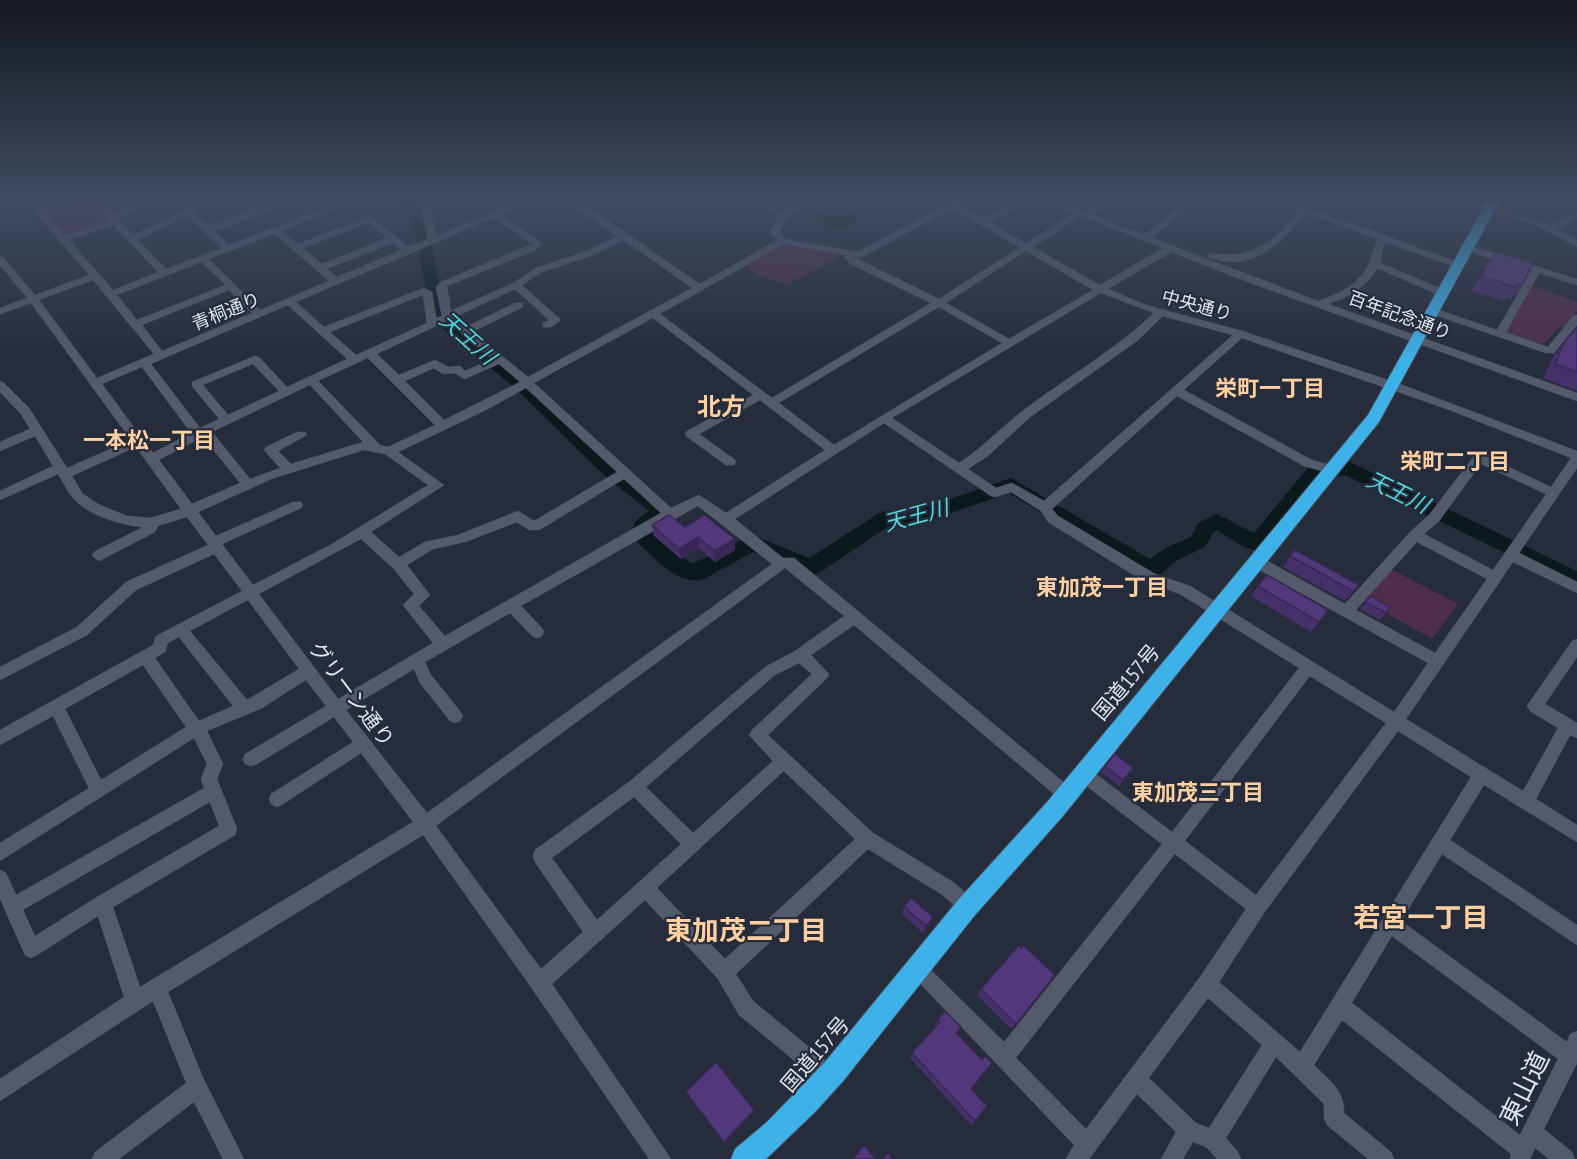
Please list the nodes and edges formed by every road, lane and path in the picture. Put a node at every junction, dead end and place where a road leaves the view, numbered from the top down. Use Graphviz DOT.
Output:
graph roads {
  1 [pos="75,252"];
  2 [pos="144,252"];
  3 [pos="217,252"];
  4 [pos="303,252"];
  5 [pos="361,252"];
  6 [pos="409,252"];
  7 [pos="523,252"];
  8 [pos="592,252"];
  9 [pos="647,252"];
  10 [pos="762,252"];
  11 [pos="842,252"];
  12 [pos="866,252"];
  13 [pos="1019,252"];
  14 [pos="1032,252"];
  15 [pos="1163,252"];
  16 [pos="1181,252"];
  17 [pos="1202,252"];
  18 [pos="1262,252"];
  19 [pos="1378,252"];
  20 [pos="1441,252"];
  21 [pos="1466,252"];
  22 [pos="847,253"];
  23 [pos="1463,257"];
  24 [pos="203,258"];
  25 [pos="1,262"];
  26 [pos="1375,264"];
  27 [pos="321,268"];
  28 [pos="1537,269"];
  29 [pos="164,273"];
  30 [pos="95,276"];
  31 [pos="337,282"];
  32 [pos="1577,282"];
  33 [pos="516,285"];
  34 [pos="231,286"];
  35 [pos="699,288"];
  36 [pos="1099,289"];
  37 [pos="1443,292"];
  38 [pos="111,294"];
  39 [pos="33,299"];
  40 [pos="290,302"];
  41 [pos="939,303"];
  42 [pos="1318,304"];
  43 [pos="519,305"];
  44 [pos="1433,311"];
  45 [pos="0,312"];
  46 [pos="1160,313"];
  47 [pos="654,314"];
  48 [pos="260,315"];
  49 [pos="447,316"];
  50 [pos="1577,318"];
  51 [pos="135,324"];
  52 [pos="432,324"];
  53 [pos="547,325"];
  54 [pos="322,331"];
  55 [pos="465,331"];
  56 [pos="1240,334"];
  57 [pos="1500,334"];
  58 [pos="1417,339"];
  59 [pos="1009,343"];
  60 [pos="371,354"];
  61 [pos="160,356"];
  62 [pos="355,360"];
  63 [pos="499,360"];
  64 [pos="144,362"];
  65 [pos="311,380"];
  66 [pos="398,380"];
  67 [pos="95,382"];
  68 [pos="529,384"];
  69 [pos="0,385"];
  70 [pos="1393,385"];
  71 [pos="1175,390"];
  72 [pos="286,392"];
  73 [pos="761,395"];
  74 [pos="1577,397"];
  75 [pos="12,398"];
  76 [pos="0,402"];
  77 [pos="771,403"];
  78 [pos="884,418"];
  79 [pos="226,420"];
  80 [pos="443,426"];
  81 [pos="36,431"];
  82 [pos="201,433"];
  83 [pos="301,435"];
  84 [pos="138,441"];
  85 [pos="0,447"];
  86 [pos="383,450"];
  87 [pos="833,450"];
  88 [pos="1577,457"];
  89 [pos="151,459"];
  90 [pos="730,462"];
  91 [pos="959,469"];
  92 [pos="288,470"];
  93 [pos="1333,470"];
  94 [pos="62,471"];
  95 [pos="624,473"];
  96 [pos="248,484"];
  97 [pos="1552,492"];
  98 [pos="0,496"];
  99 [pos="297,505"];
  100 [pos="1045,508"];
  101 [pos="190,511"];
  102 [pos="670,514"];
  103 [pos="726,519"];
  104 [pos="154,522"];
  105 [pos="362,532"];
  106 [pos="1415,535"];
  107 [pos="215,545"];
  108 [pos="1510,555"];
  109 [pos="99,556"];
  110 [pos="1257,561"];
  111 [pos="398,564"];
  112 [pos="781,564"];
  113 [pos="1494,576"];
  114 [pos="1577,588"];
  115 [pos="252,593"];
  116 [pos="511,605"];
  117 [pos="1218,609"];
  118 [pos="1347,611"];
  119 [pos="854,617"];
  120 [pos="181,630"];
  121 [pos="537,632"];
  122 [pos="442,644"];
  123 [pos="1576,651"];
  124 [pos="800,655"];
  125 [pos="145,656"];
  126 [pos="417,659"];
  127 [pos="1436,660"];
  128 [pos="1309,666"];
  129 [pos="308,671"];
  130 [pos="0,674"];
  131 [pos="56,706"];
  132 [pos="335,707"];
  133 [pos="244,708"];
  134 [pos="455,716"];
  135 [pos="1396,721"];
  136 [pos="1572,728"];
  137 [pos="196,729"];
  138 [pos="0,738"];
  139 [pos="363,744"];
  140 [pos="251,759"];
  141 [pos="784,761"];
  142 [pos="1082,773"];
  143 [pos="1481,775"];
  144 [pos="635,787"];
  145 [pos="98,790"];
  146 [pos="213,791"];
  147 [pos="1067,795"];
  148 [pos="277,799"];
  149 [pos="1526,801"];
  150 [pos="424,824"];
  151 [pos="1577,834"];
  152 [pos="867,839"];
  153 [pos="1174,843"];
  154 [pos="1440,843"];
  155 [pos="693,844"];
  156 [pos="0,853"];
  157 [pos="0,879"];
  158 [pos="645,888"];
  159 [pos="103,903"];
  160 [pos="968,906"];
  161 [pos="12,907"];
  162 [pos="1258,907"];
  163 [pos="1390,924"];
  164 [pos="595,933"];
  165 [pos="1577,936"];
  166 [pos="917,968"];
  167 [pos="725,972"];
  168 [pos="540,983"];
  169 [pos="1207,984"];
  170 [pos="157,988"];
  171 [pos="135,1001"];
  172 [pos="1341,1007"];
  173 [pos="1274,1043"];
  174 [pos="1574,1048"];
  175 [pos="1005,1058"];
  176 [pos="1302,1067"];
  177 [pos="830,1077"];
  178 [pos="1135,1079"];
  179 [pos="197,1087"];
  180 [pos="0,1091"];
  181 [pos="1189,1130"];
  182 [pos="1213,1140"];
  183 [pos="1525,1148"];
  184 [pos="1082,1151"];
  185 [pos="102,1159"];
  186 [pos="234,1159"];
  187 [pos="661,1159"];
  188 [pos="745,1159"];
  189 [pos="1171,1159"];
  190 [pos="1231,1159"];
  191 [pos="1384,1159"];
  192 [pos="1565,1159"];
  1 -- 30 [label="street"];
  2 -- 29 [label="street"];
  3 -- 24 [label="street"];
  4 -- 27 [label="street"];
  5 -- 27 [label="street"];
  6 -- 31 [label="street, 青桐通り"];
  7 -- 49 [label="street"];
  8 -- 33 [label="street"];
  9 -- 35 [label="street"];
  10 -- 35 [label="street"];
  11 -- 22 [label="street"];
  12 -- 22 [label="street"];
  13 -- 41 [label="street"];
  14 -- 36 [label="street, 中央通り"];
  15 -- 36 [label="street"];
  16 -- 42 [label="street, 百年記念通り"];
  17 -- 18 [label="street"];
  19 -- 26 [label="street"];
  20 -- 23 [label="street"];
  21 -- 23 [label="highway, 国道157号"];
  22 -- 41 [label="street"];
  23 -- 28 [label="street"];
  23 -- 37 [label="highway, 国道157号"];
  24 -- 29 [label="street"];
  24 -- 34 [label="street"];
  25 -- 39 [label="street, グリーン通り"];
  26 -- 37 [label="street"];
  26 -- 42 [label="street"];
  27 -- 31 [label="street"];
  28 -- 32 [label="street"];
  28 -- 57 [label="street"];
  29 -- 38 [label="street"];
  30 -- 38 [label="street"];
  30 -- 39 [label="street"];
  31 -- 40 [label="street, 青桐通り"];
  33 -- 49 [label="street"];
  33 -- 53 [label="street"];
  34 -- 48 [label="street"];
  34 -- 51 [label="street"];
  35 -- 47 [label="street"];
  36 -- 46 [label="street, 中央通り"];
  36 -- 59 [label="street"];
  37 -- 44 [label="highway, 国道157号"];
  38 -- 51 [label="street"];
  39 -- 45 [label="street"];
  39 -- 67 [label="street, グリーン通り"];
  40 -- 48 [label="street, 青桐通り"];
  40 -- 54 [label="street"];
  41 -- 59 [label="street"];
  41 -- 77 [label="street"];
  42 -- 58 [label="street, 百年記念通り"];
  43 -- 55 [label="street"];
  44 -- 57 [label="street"];
  44 -- 58 [label="highway, 国道157号"];
  46 -- 56 [label="street, 中央通り"];
  46 -- 91 [label="street"];
  47 -- 68 [label="street"];
  47 -- 73 [label="street"];
  48 -- 61 [label="street, 青桐通り"];
  49 -- 52 [label="street"];
  49 -- 55 [label="street"];
  50 -- 57 [label="street"];
  51 -- 61 [label="street"];
  52 -- 54 [label="street"];
  52 -- 60 [label="street"];
  54 -- 62 [label="street"];
  55 -- 63 [label="street"];
  56 -- 70 [label="street, 中央通り"];
  56 -- 71 [label="street"];
  58 -- 70 [label="highway, 国道157号"];
  58 -- 74 [label="street, 百年記念通り"];
  59 -- 78 [label="street"];
  60 -- 62 [label="street"];
  60 -- 66 [label="street"];
  61 -- 64 [label="street, 青桐通り"];
  62 -- 65 [label="street"];
  63 -- 66 [label="street"];
  63 -- 68 [label="street"];
  64 -- 67 [label="street, 青桐通り"];
  64 -- 82 [label="street"];
  65 -- 72 [label="street"];
  65 -- 86 [label="street"];
  66 -- 80 [label="street"];
  67 -- 84 [label="street, グリーン通り"];
  68 -- 80 [label="street"];
  68 -- 95 [label="street"];
  69 -- 75 [label="street"];
  70 -- 88 [label="street, 中央通り"];
  70 -- 93 [label="highway, 国道157号"];
  71 -- 93 [label="street"];
  71 -- 100 [label="street"];
  72 -- 79 [label="street"];
  72 -- 79 [label="street"];
  73 -- 77 [label="street"];
  73 -- 90 [label="street"];
  75 -- 76 [label="street"];
  75 -- 81 [label="street"];
  77 -- 87 [label="street"];
  78 -- 87 [label="street"];
  78 -- 91 [label="street"];
  79 -- 82 [label="street"];
  80 -- 86 [label="street"];
  81 -- 85 [label="street"];
  81 -- 94 [label="street"];
  82 -- 89 [label="street"];
  82 -- 96 [label="street"];
  83 -- 92 [label="street"];
  84 -- 89 [label="street, グリーン通り"];
  84 -- 94 [label="street"];
  86 -- 92 [label="street"];
  86 -- 105 [label="street"];
  87 -- 103 [label="street"];
  88 -- 97 [label="street"];
  89 -- 101 [label="street, グリーン通り"];
  91 -- 100 [label="street"];
  92 -- 96 [label="street"];
  93 -- 110 [label="highway, 国道157号"];
  94 -- 98 [label="street"];
  94 -- 104 [label="street"];
  95 -- 102 [label="street"];
  95 -- 111 [label="street"];
  96 -- 101 [label="street"];
  97 -- 106 [label="street"];
  97 -- 108 [label="street"];
  99 -- 107 [label="street"];
  100 -- 117 [label="street"];
  101 -- 104 [label="street"];
  101 -- 107 [label="street, グリーン通り"];
  102 -- 103 [label="street"];
  102 -- 116 [label="street"];
  103 -- 112 [label="street"];
  104 -- 109 [label="street"];
  105 -- 111 [label="street"];
  105 -- 115 [label="street"];
  106 -- 113 [label="street"];
  106 -- 118 [label="street"];
  107 -- 115 [label="street, グリーン通り"];
  107 -- 130 [label="street"];
  108 -- 113 [label="street"];
  108 -- 114 [label="street"];
  110 -- 117 [label="highway, 国道157号"];
  110 -- 118 [label="street"];
  111 -- 122 [label="street"];
  112 -- 119 [label="street"];
  112 -- 150 [label="street"];
  113 -- 127 [label="street"];
  115 -- 120 [label="street"];
  115 -- 129 [label="street, グリーン通り"];
  116 -- 121 [label="street"];
  116 -- 122 [label="street"];
  117 -- 128 [label="street"];
  117 -- 142 [label="highway, 国道157号"];
  118 -- 127 [label="street"];
  119 -- 124 [label="street"];
  119 -- 147 [label="street"];
  120 -- 125 [label="street"];
  120 -- 133 [label="street"];
  122 -- 126 [label="street"];
  123 -- 136 [label="street"];
  124 -- 141 [label="street"];
  124 -- 144 [label="street"];
  125 -- 131 [label="street"];
  125 -- 137 [label="street"];
  126 -- 132 [label="street"];
  126 -- 134 [label="street"];
  127 -- 135 [label="street"];
  128 -- 135 [label="street"];
  128 -- 153 [label="street"];
  129 -- 132 [label="street, グリーン通り"];
  129 -- 133 [label="street"];
  131 -- 138 [label="street"];
  131 -- 145 [label="street"];
  132 -- 139 [label="street, グリーン通り"];
  132 -- 140 [label="street"];
  133 -- 137 [label="street"];
  135 -- 143 [label="street"];
  135 -- 162 [label="street"];
  136 -- 149 [label="street"];
  137 -- 145 [label="street"];
  137 -- 146 [label="street"];
  139 -- 148 [label="street"];
  139 -- 150 [label="street, グリーン通り"];
  141 -- 152 [label="street"];
  141 -- 155 [label="street"];
  142 -- 147 [label="highway, 国道157号"];
  142 -- 153 [label="street"];
  143 -- 149 [label="street"];
  143 -- 154 [label="street"];
  144 -- 155 [label="street"];
  144 -- 164 [label="street"];
  145 -- 156 [label="street"];
  146 -- 159 [label="street"];
  146 -- 161 [label="street"];
  147 -- 160 [label="highway, 国道157号"];
  149 -- 151 [label="street"];
  150 -- 168 [label="street, グリーン通り"];
  150 -- 170 [label="street"];
  152 -- 160 [label="street"];
  152 -- 167 [label="street"];
  153 -- 162 [label="street"];
  153 -- 175 [label="street"];
  154 -- 163 [label="street"];
  154 -- 165 [label="street"];
  155 -- 158 [label="street"];
  157 -- 161 [label="street"];
  158 -- 164 [label="street"];
  158 -- 167 [label="street"];
  159 -- 161 [label="street"];
  159 -- 171 [label="street"];
  160 -- 166 [label="highway, 国道157号"];
  162 -- 169 [label="street"];
  163 -- 172 [label="street"];
  163 -- 174 [label="street"];
  164 -- 168 [label="street"];
  166 -- 175 [label="street"];
  166 -- 177 [label="highway, 国道157号"];
  167 -- 177 [label="street"];
  168 -- 187 [label="street, グリーン通り"];
  169 -- 173 [label="street"];
  169 -- 178 [label="street"];
  170 -- 171 [label="street"];
  170 -- 179 [label="street"];
  171 -- 180 [label="street"];
  172 -- 176 [label="street"];
  172 -- 183 [label="street"];
  173 -- 176 [label="street"];
  173 -- 182 [label="street"];
  174 -- 183 [label="street, 東山道"];
  175 -- 184 [label="street"];
  176 -- 191 [label="street"];
  177 -- 188 [label="highway, 国道157号"];
  178 -- 181 [label="street"];
  178 -- 184 [label="street"];
  179 -- 185 [label="street"];
  179 -- 186 [label="street"];
  181 -- 182 [label="street"];
  181 -- 189 [label="street"];
  182 -- 190 [label="street"];
  183 -- 192 [label="street"];
}
